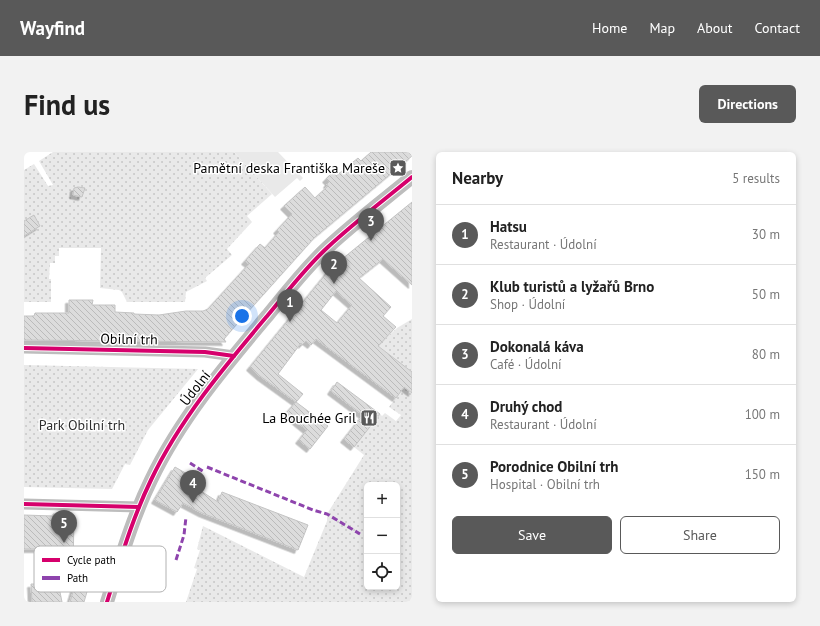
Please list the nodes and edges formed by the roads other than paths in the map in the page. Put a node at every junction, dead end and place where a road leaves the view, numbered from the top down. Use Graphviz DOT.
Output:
graph roads {
  1 [pos="412,177"];
  2 [pos="24,348"];
  3 [pos="234,356"];
  4 [pos="24,504"];
  5 [pos="139,507"];
  6 [pos="126,546"];
  7 [pos="110,592"];
  8 [pos="107,602"];
  1 -- 3 [label="street, Údolní"];
  2 -- 3 [label="street, Obilní trh"];
  3 -- 5 [label="street, Údolní"];
  4 -- 5 [label="street"];
  5 -- 6 [label="street, Údolní"];
  7 -- 8 [label="street, Údolní"];
}
